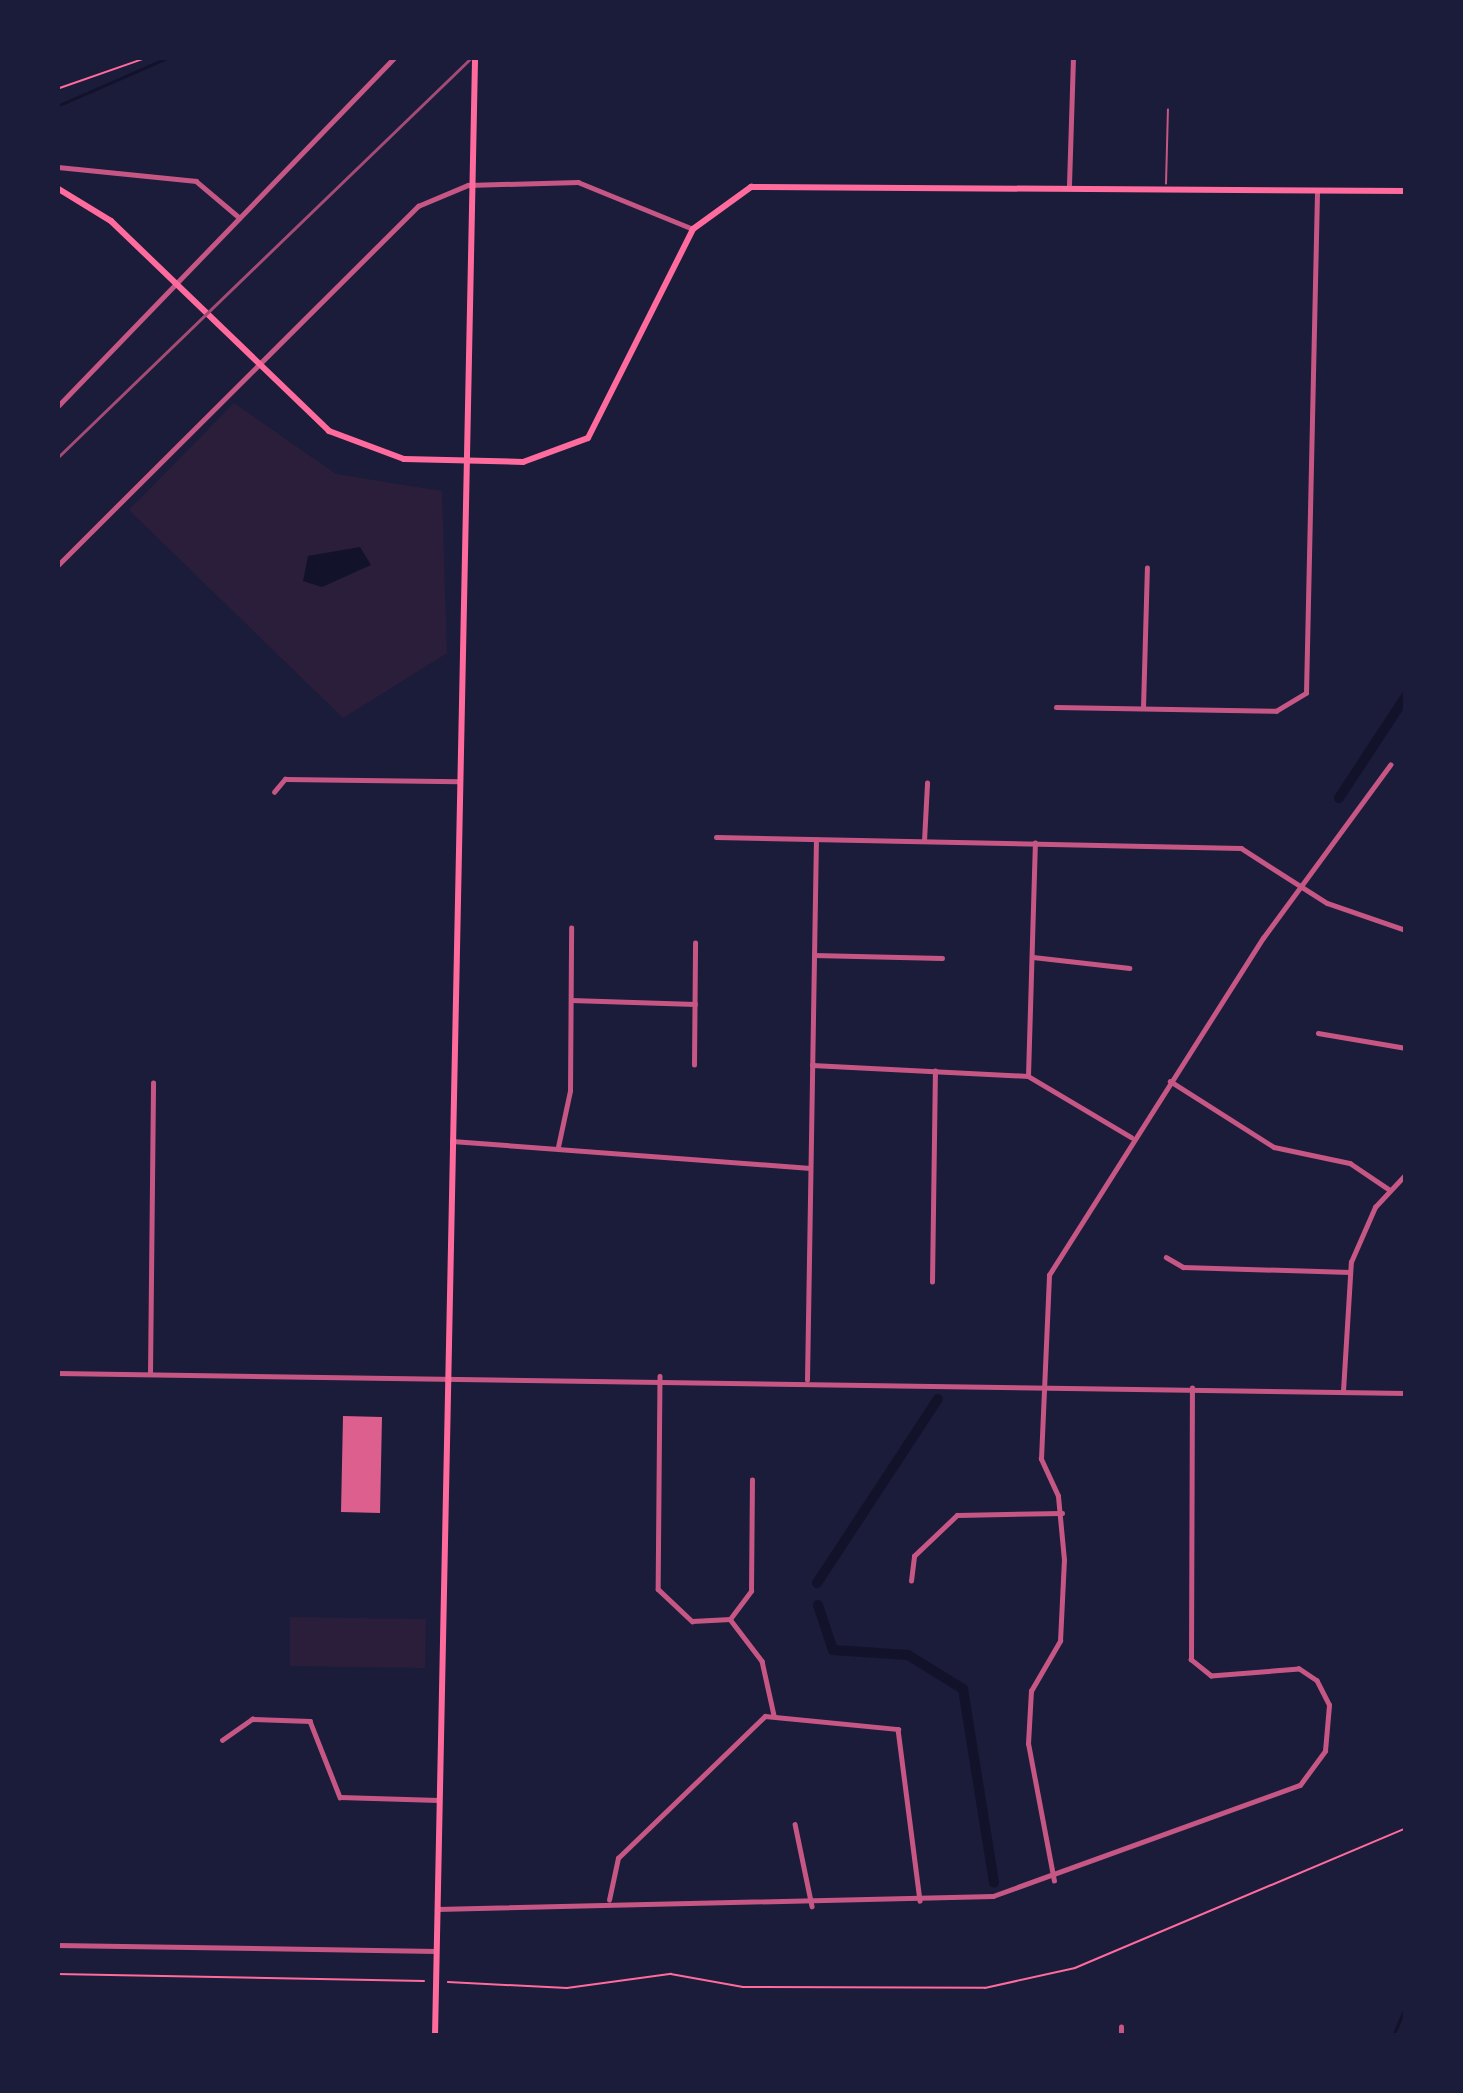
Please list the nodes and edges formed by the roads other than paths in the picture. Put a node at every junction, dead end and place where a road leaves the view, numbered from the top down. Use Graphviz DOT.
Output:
graph roads {
  1 [pos="395,57"];
  2 [pos="476,57"];
  3 [pos="1073,57"];
  4 [pos="1168,110"];
  5 [pos="58,167"];
  6 [pos="1069,185"];
  7 [pos="1166,187"];
  8 [pos="57,188"];
  9 [pos="1317,189"];
  10 [pos="1406,191"];
  11 [pos="240,218"];
  12 [pos="693,230"];
  13 [pos="57,406"];
  14 [pos="466,460"];
  15 [pos="57,566"];
  16 [pos="1147,568"];
  17 [pos="1056,707"];
  18 [pos="1144,708"];
  19 [pos="1390,765"];
  20 [pos="459,781"];
  21 [pos="927,783"];
  22 [pos="274,792"];
  23 [pos="716,837"];
  24 [pos="816,840"];
  25 [pos="924,841"];
  26 [pos="1035,842"];
  27 [pos="1299,886"];
  28 [pos="571,928"];
  29 [pos="1406,930"];
  30 [pos="695,943"];
  31 [pos="814,955"];
  32 [pos="1033,957"];
  33 [pos="942,958"];
  34 [pos="1129,968"];
  35 [pos="571,1000"];
  36 [pos="694,1004"];
  37 [pos="1318,1033"];
  38 [pos="1406,1048"];
  39 [pos="694,1066"];
  40 [pos="812,1066"];
  41 [pos="935,1071"];
  42 [pos="1028,1076"];
  43 [pos="1169,1081"];
  44 [pos="153,1083"];
  45 [pos="1132,1137"];
  46 [pos="452,1141"];
  47 [pos="558,1148"];
  48 [pos="810,1168"];
  49 [pos="1406,1174"];
  50 [pos="1390,1190"];
  51 [pos="1166,1257"];
  52 [pos="1349,1272"];
  53 [pos="932,1282"];
  54 [pos="57,1373"];
  55 [pos="150,1375"];
  56 [pos="660,1376"];
  57 [pos="448,1378"];
  58 [pos="807,1380"];
  59 [pos="1042,1385"];
  60 [pos="1192,1388"];
  61 [pos="1343,1390"];
  62 [pos="1406,1393"];
  63 [pos="752,1480"];
  64 [pos="1062,1513"];
  65 [pos="911,1581"];
  66 [pos="730,1619"];
  67 [pos="774,1716"];
  68 [pos="222,1740"];
  69 [pos="438,1800"];
  70 [pos="795,1824"];
  71 [pos="1054,1881"];
  72 [pos="920,1901"];
  73 [pos="609,1903"];
  74 [pos="812,1906"];
  75 [pos="437,1909"];
  76 [pos="57,1945"];
  77 [pos="436,1951"];
  78 [pos="1121,2027"];
  79 [pos="435,2036"];
  80 [pos="1120,2036"];
  1 -- 11 [label="street"];
  2 -- 14 [label="main road"];
  3 -- 6 [label="street"];
  4 -- 7 [label="lane"];
  5 -- 11 [label="street"];
  6 -- 7 [label="main road"];
  6 -- 12 [label="main road"];
  7 -- 9 [label="main road"];
  8 -- 14 [label="main road"];
  9 -- 10 [label="main road"];
  9 -- 18 [label="street"];
  11 -- 13 [label="street"];
  12 -- 14 [label="main road"];
  12 -- 15 [label="street"];
  14 -- 20 [label="main road"];
  16 -- 18 [label="street"];
  17 -- 18 [label="street"];
  19 -- 27 [label="street"];
  20 -- 22 [label="street"];
  20 -- 46 [label="main road"];
  21 -- 25 [label="street"];
  23 -- 24 [label="street"];
  24 -- 25 [label="street"];
  24 -- 31 [label="street"];
  25 -- 26 [label="street"];
  26 -- 27 [label="street"];
  26 -- 32 [label="street"];
  27 -- 29 [label="street"];
  27 -- 43 [label="street"];
  28 -- 35 [label="street"];
  30 -- 36 [label="street"];
  31 -- 33 [label="street"];
  31 -- 40 [label="street"];
  32 -- 34 [label="street"];
  32 -- 42 [label="street"];
  35 -- 36 [label="street"];
  35 -- 47 [label="street"];
  36 -- 39 [label="street"];
  37 -- 38 [label="street"];
  40 -- 41 [label="street"];
  40 -- 48 [label="street"];
  41 -- 42 [label="street"];
  41 -- 53 [label="street"];
  42 -- 45 [label="street"];
  43 -- 45 [label="street"];
  43 -- 50 [label="street"];
  44 -- 55 [label="street"];
  45 -- 59 [label="street"];
  46 -- 47 [label="street"];
  46 -- 57 [label="main road"];
  47 -- 48 [label="street"];
  48 -- 58 [label="street"];
  49 -- 50 [label="street"];
  50 -- 52 [label="street"];
  51 -- 52 [label="street"];
  52 -- 61 [label="street"];
  54 -- 55 [label="street"];
  55 -- 57 [label="street"];
  56 -- 57 [label="street"];
  56 -- 58 [label="street"];
  56 -- 66 [label="street"];
  57 -- 69 [label="main road"];
  58 -- 59 [label="street"];
  59 -- 60 [label="street"];
  59 -- 64 [label="street"];
  60 -- 61 [label="street"];
  60 -- 71 [label="street"];
  61 -- 62 [label="street"];
  63 -- 66 [label="street"];
  64 -- 65 [label="street"];
  64 -- 71 [label="street"];
  66 -- 67 [label="street"];
  67 -- 72 [label="street"];
  67 -- 73 [label="street"];
  68 -- 69 [label="street"];
  69 -- 75 [label="main road"];
  70 -- 74 [label="street"];
  71 -- 72 [label="street"];
  72 -- 74 [label="street"];
  73 -- 74 [label="street"];
  73 -- 75 [label="street"];
  75 -- 77 [label="main road"];
  76 -- 77 [label="street"];
  77 -- 79 [label="main road"];
  78 -- 80 [label="street"];
}
